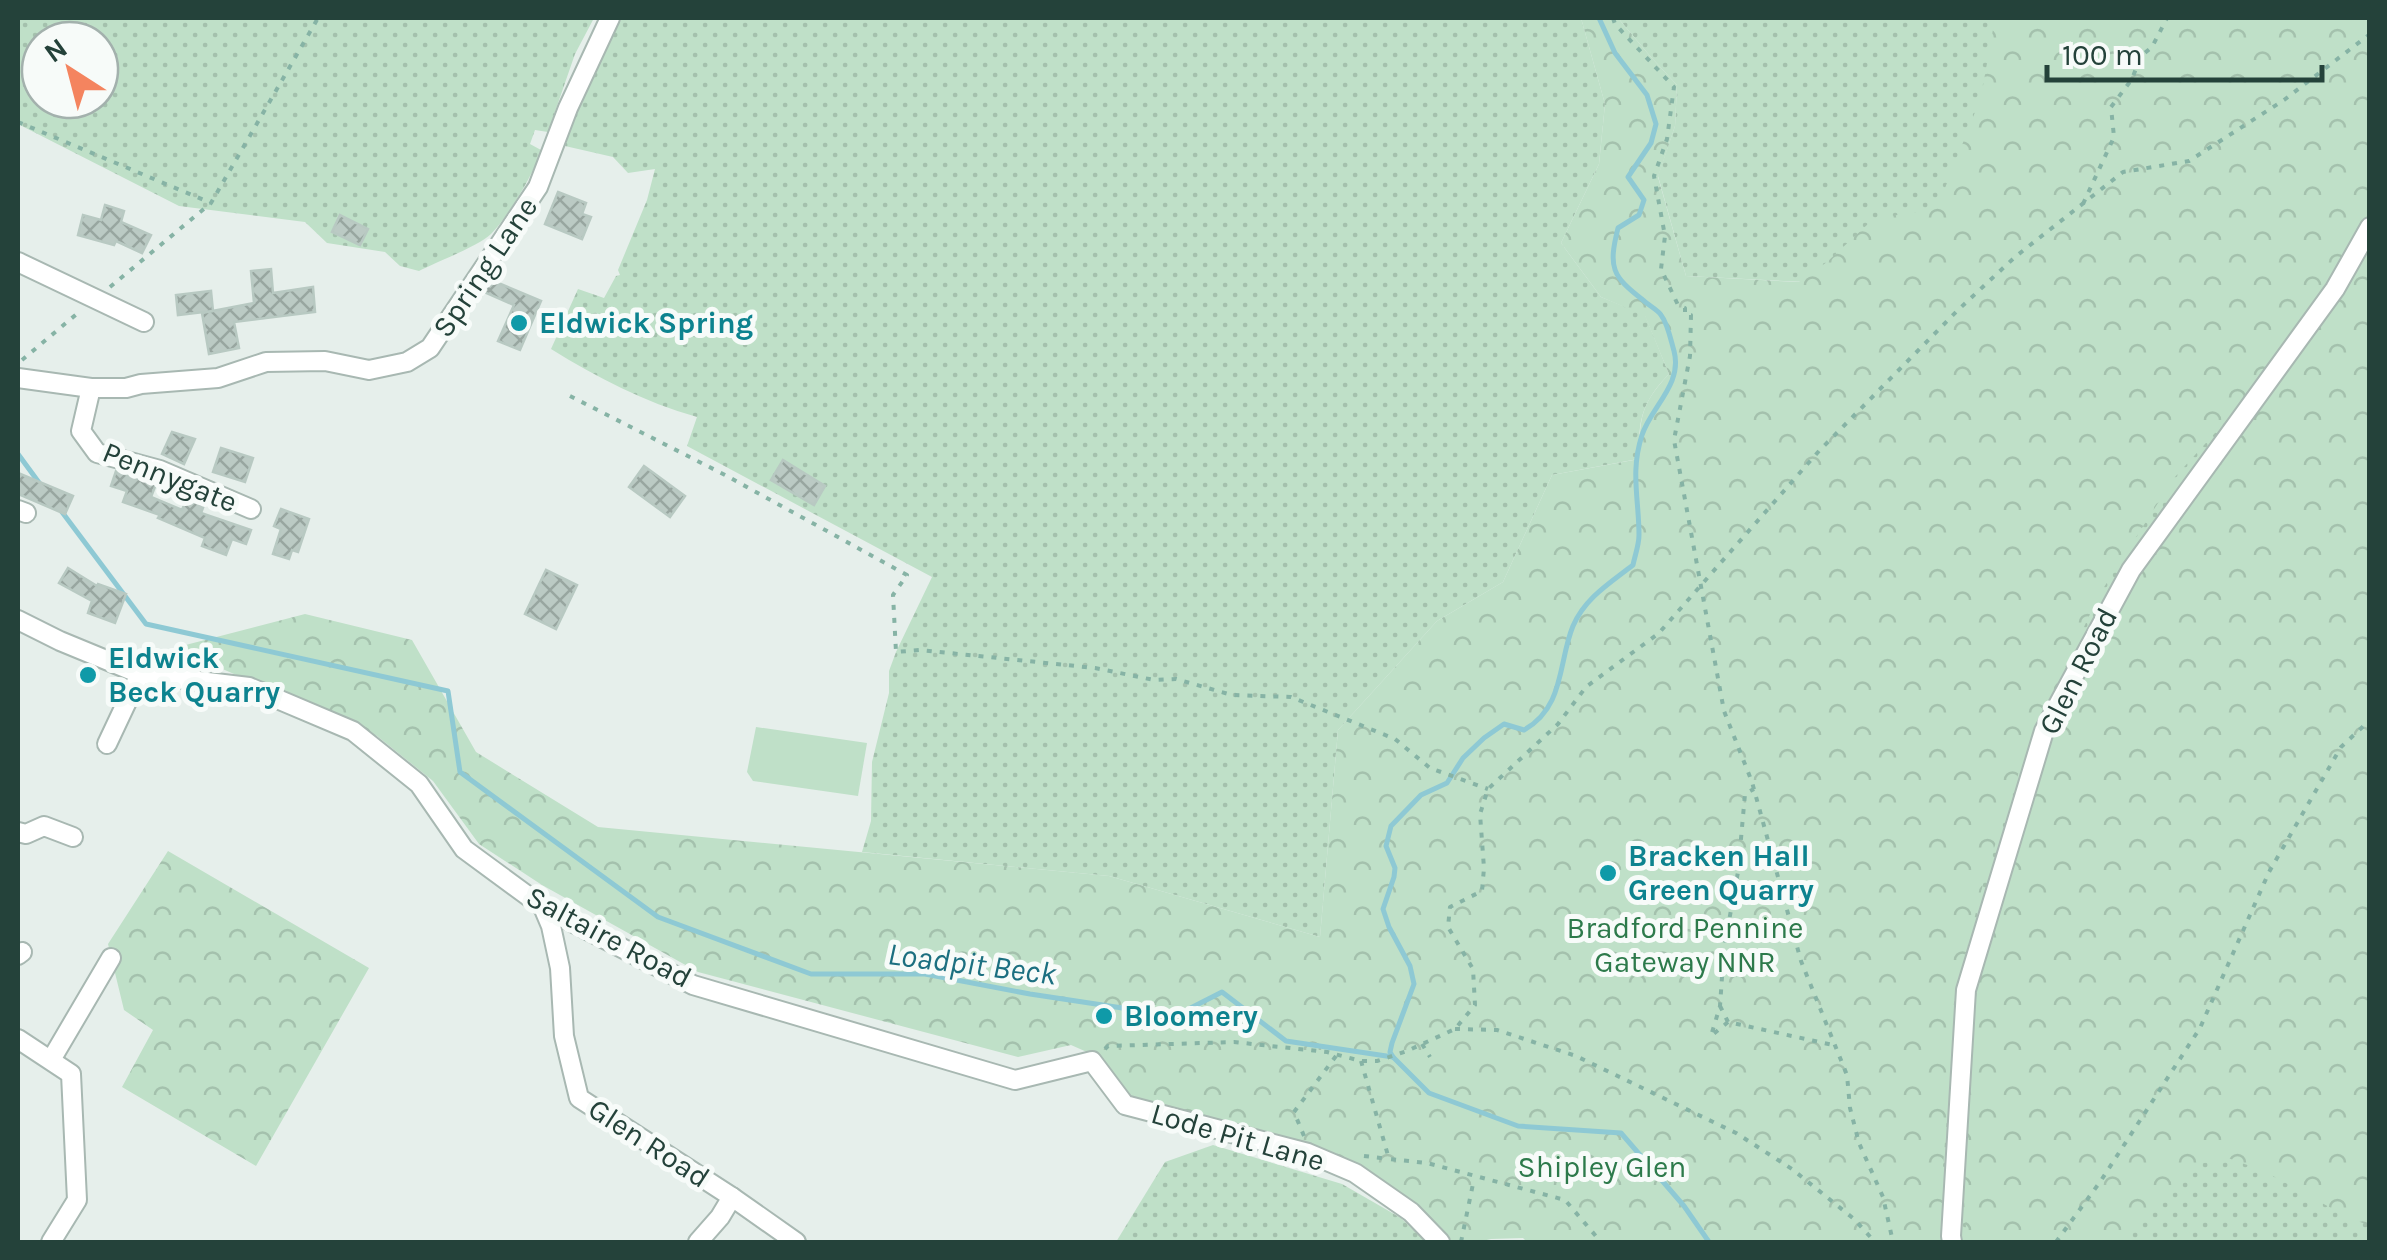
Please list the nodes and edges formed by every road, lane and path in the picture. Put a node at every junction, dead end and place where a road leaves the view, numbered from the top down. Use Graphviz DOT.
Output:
graph roads {
  1 [pos="318,18"];
  2 [pos="610,18"];
  3 [pos="1613,18"];
  4 [pos="2167,18"];
  5 [pos="2370,34"];
  6 [pos="18,122"];
  7 [pos="210,204"];
  8 [pos="2082,206"];
  9 [pos="2370,226"];
  10 [pos="18,262"];
  11 [pos="95,300"];
  12 [pos="144,322"];
  13 [pos="18,364"];
  14 [pos="18,378"];
  15 [pos="91,388"];
  16 [pos="570,396"];
  17 [pos="251,510"];
  18 [pos="1701,585"];
  19 [pos="18,620"];
  20 [pos="140,674"];
  21 [pos="2370,720"];
  22 [pos="107,744"];
  23 [pos="1488,789"];
  24 [pos="1754,789"];
  25 [pos="18,832"];
  26 [pos="73,837"];
  27 [pos="543,907"];
  28 [pos="111,958"];
  29 [pos="1720,1006"];
  30 [pos="1728,1022"];
  31 [pos="1455,1029"];
  32 [pos="18,1039"];
  33 [pos="1422,1044"];
  34 [pos="1834,1045"];
  35 [pos="1336,1056"];
  36 [pos="1430,1057"];
  37 [pos="51,1060"];
  38 [pos="1092,1061"];
  39 [pos="1362,1061"];
  40 [pos="1288,1148"];
  41 [pos="1474,1177"];
  42 [pos="732,1197"];
  43 [pos="51,1242"];
  44 [pos="698,1242"];
  45 [pos="796,1242"];
  46 [pos="1440,1242"];
  47 [pos="1461,1242"];
  48 [pos="1601,1242"];
  49 [pos="1875,1242"];
  50 [pos="1893,1242"];
  51 [pos="1952,1242"];
  52 [pos="2056,1242"];
  1 -- 7 [label="path"];
  2 -- 15 [label="street, Spring Lane"];
  3 -- 18 [label="path"];
  4 -- 8 [label="path"];
  5 -- 8 [label="path"];
  6 -- 7 [label="path"];
  7 -- 11 [label="path"];
  8 -- 18 [label="path"];
  9 -- 51 [label="street, Glen Road"];
  10 -- 11 [label="street"];
  11 -- 12 [label="street"];
  11 -- 13 [label="path"];
  14 -- 15 [label="street, Spring Lane"];
  15 -- 17 [label="street, Pennygate"];
  16 -- 23 [label="path"];
  18 -- 23 [label="path"];
  18 -- 24 [label="path"];
  19 -- 20 [label="street, Saltaire Road"];
  20 -- 22 [label="street"];
  20 -- 27 [label="street, Saltaire Road"];
  21 -- 52 [label="path"];
  23 -- 31 [label="path"];
  24 -- 29 [label="path"];
  24 -- 34 [label="path"];
  25 -- 26 [label="street"];
  27 -- 38 [label="street, Saltaire Road"];
  27 -- 42 [label="street, Glen Road"];
  28 -- 37 [label="street"];
  29 -- 30 [label="path"];
  29 -- 30 [label="path"];
  30 -- 34 [label="path"];
  31 -- 33 [label="path"];
  31 -- 49 [label="path"];
  32 -- 37 [label="street"];
  33 -- 36 [label="path"];
  33 -- 39 [label="path"];
  34 -- 50 [label="path"];
  35 -- 38 [label="path"];
  35 -- 39 [label="path"];
  35 -- 40 [label="path"];
  37 -- 43 [label="street"];
  38 -- 40 [label="street, Lode Pit Lane"];
  39 -- 41 [label="path"];
  40 -- 46 [label="street, Lode Pit Lane"];
  41 -- 47 [label="path"];
  41 -- 48 [label="path"];
  42 -- 44 [label="street, Glen Road"];
  42 -- 45 [label="street, Glen Road"];
}
